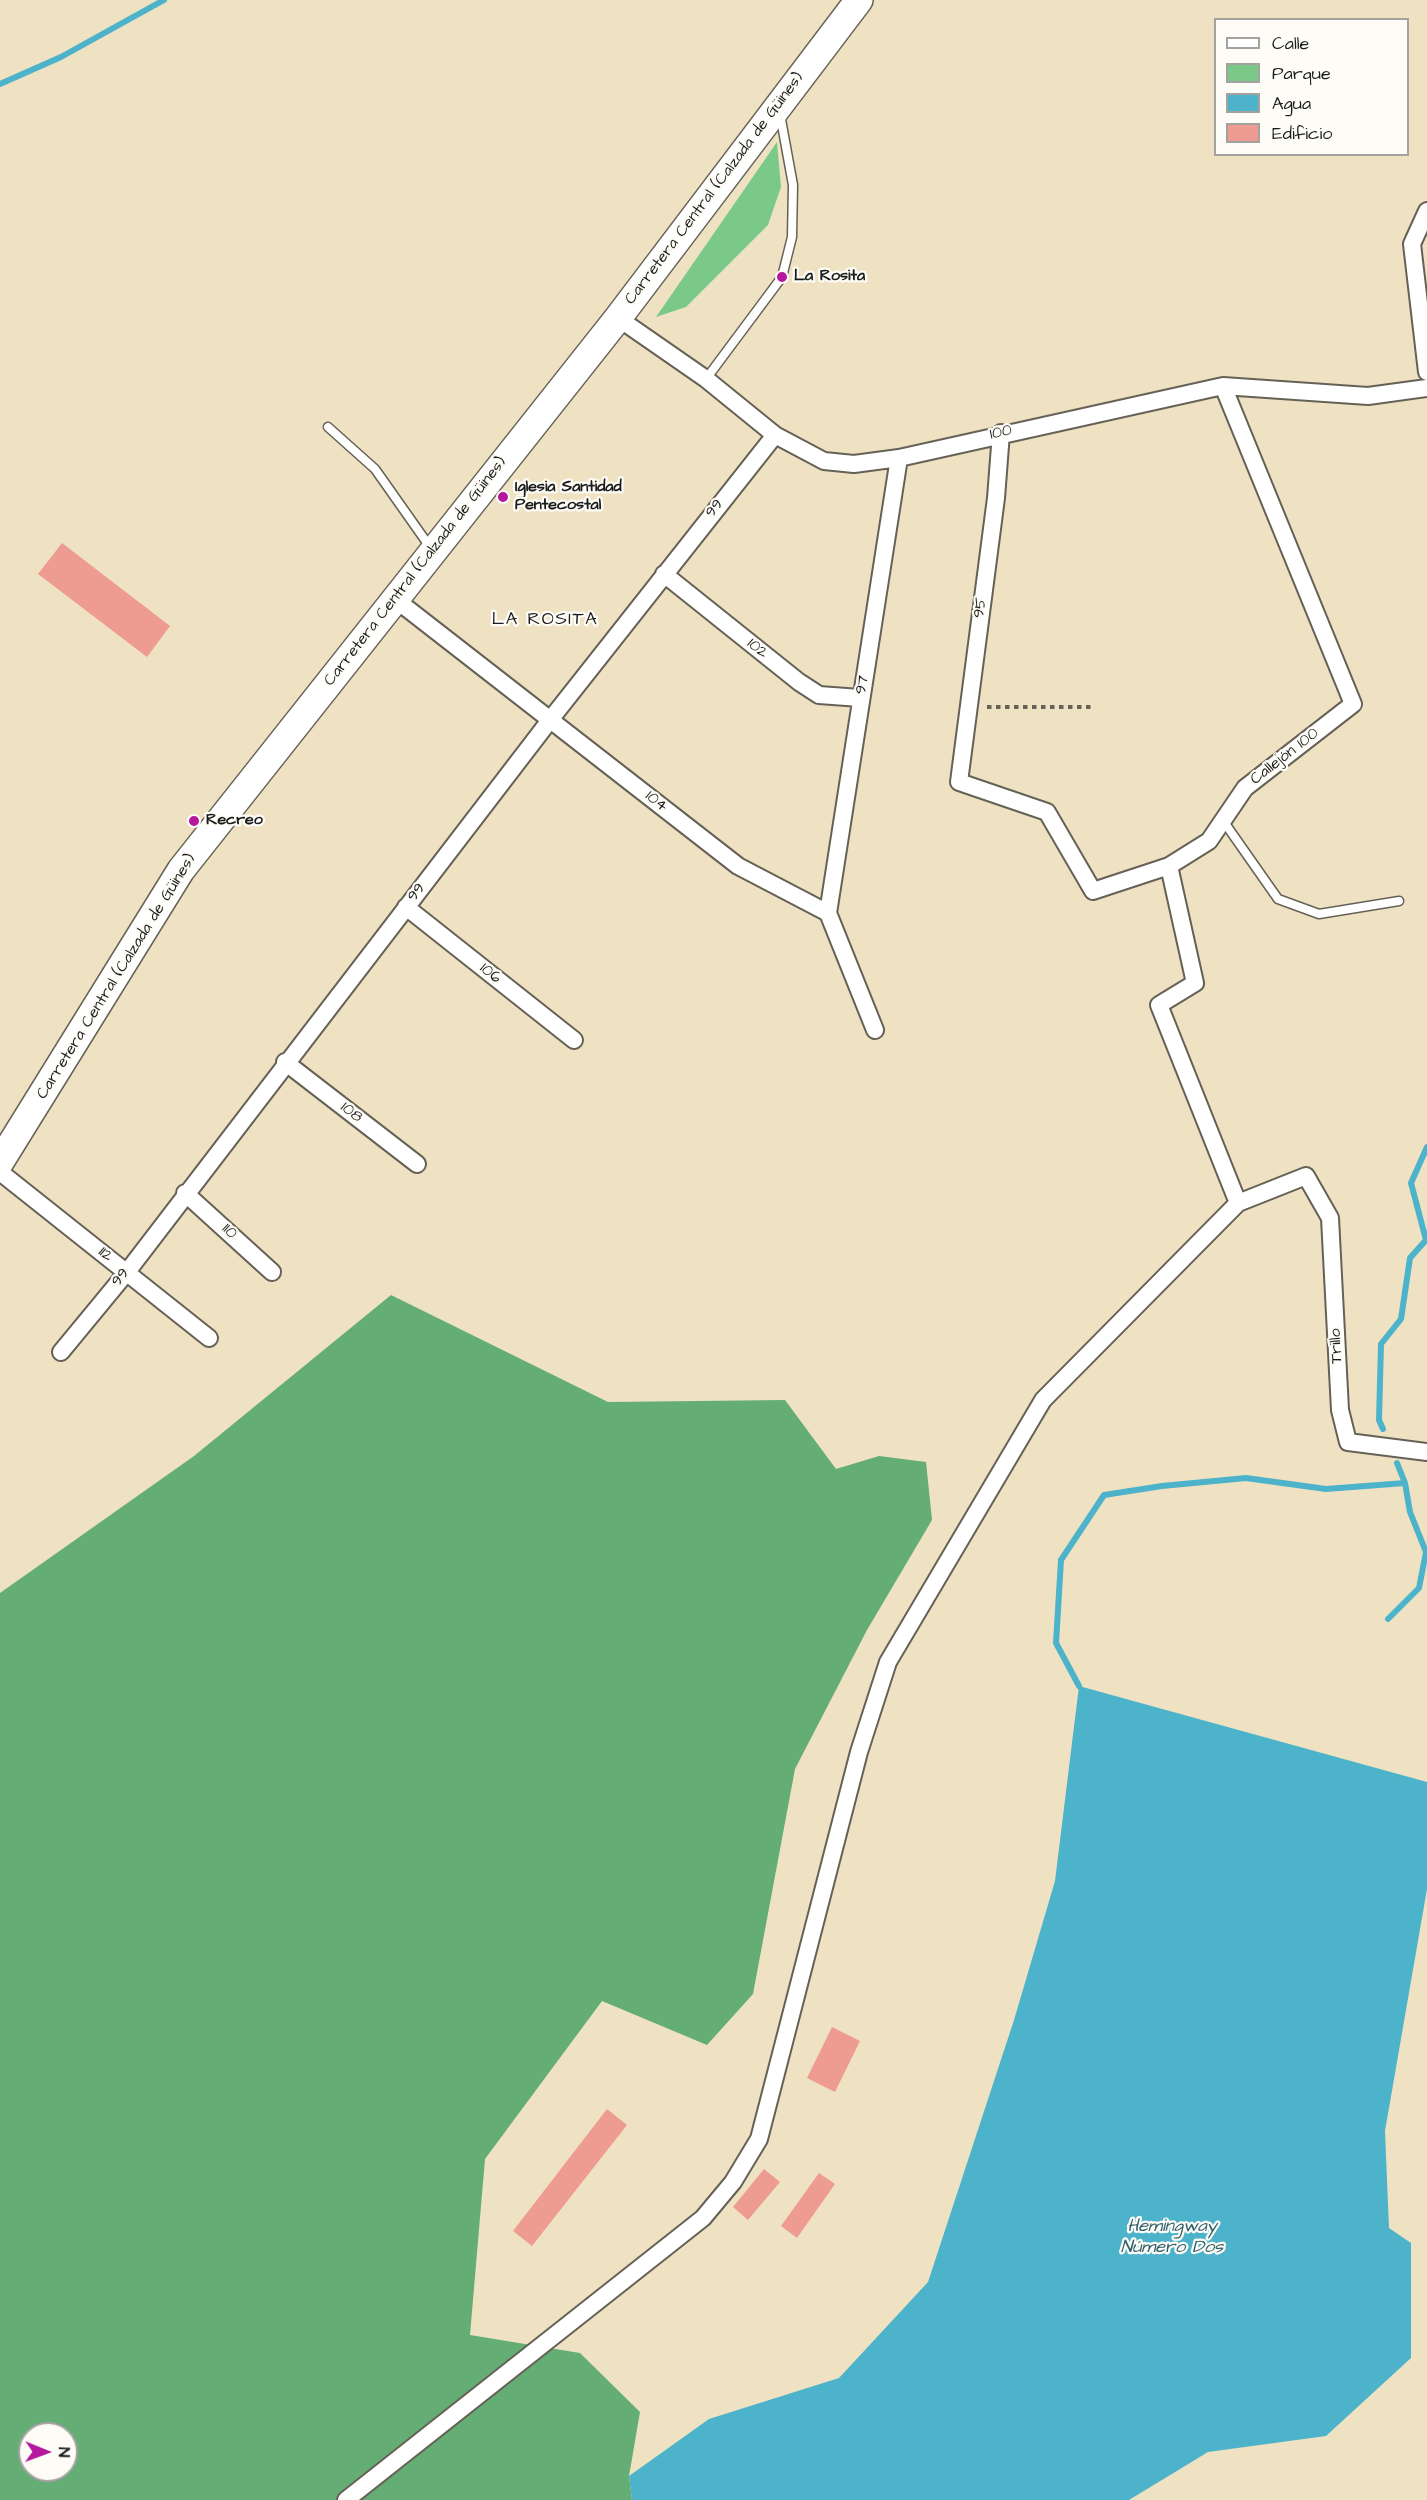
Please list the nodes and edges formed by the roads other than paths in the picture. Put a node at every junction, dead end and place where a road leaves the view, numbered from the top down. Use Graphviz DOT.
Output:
graph roads {
  1 [pos="859,0"];
  2 [pos="779,104"];
  3 [pos="1427,211"];
  4 [pos="618,318"];
  5 [pos="1427,372"];
  6 [pos="706,379"];
  7 [pos="1223,386"];
  8 [pos="1427,388"];
  9 [pos="328,427"];
  10 [pos="1000,433"];
  11 [pos="775,435"];
  12 [pos="899,458"];
  13 [pos="432,550"];
  14 [pos="664,574"];
  15 [pos="395,599"];
  16 [pos="860,698"];
  17 [pos="550,720"];
  18 [pos="959,782"];
  19 [pos="1224,822"];
  20 [pos="1169,866"];
  21 [pos="1399,901"];
  22 [pos="406,907"];
  23 [pos="828,913"];
  24 [pos="875,1029"];
  25 [pos="574,1040"];
  26 [pos="285,1062"];
  27 [pos="0,1162"];
  28 [pos="417,1164"];
  29 [pos="0,1172"];
  30 [pos="185,1193"];
  31 [pos="1239,1203"];
  32 [pos="127,1272"];
  33 [pos="272,1272"];
  34 [pos="209,1338"];
  35 [pos="61,1352"];
  36 [pos="1427,1452"];
  37 [pos="346,2500"];
  1 -- 2 [label="main road, Carretera Central (Calzada de Güines)"];
  2 -- 4 [label="main road, Carretera Central (Calzada de Güines)"];
  2 -- 6 [label="lane"];
  3 -- 5 [label="street"];
  4 -- 6 [label="street, 100"];
  4 -- 13 [label="main road, Carretera Central (Calzada de Güines)"];
  6 -- 11 [label="street, 100"];
  7 -- 8 [label="street, 100"];
  7 -- 10 [label="street, 100"];
  7 -- 19 [label="street, Callejón 100"];
  9 -- 13 [label="lane"];
  10 -- 12 [label="street, 100"];
  10 -- 18 [label="street, 95"];
  11 -- 12 [label="street, 100"];
  11 -- 14 [label="street, 99"];
  12 -- 16 [label="street, 97"];
  13 -- 15 [label="main road, Carretera Central (Calzada de Güines)"];
  14 -- 16 [label="street, 102"];
  14 -- 17 [label="street, 99"];
  15 -- 17 [label="street, 104"];
  15 -- 27 [label="main road, Carretera Central (Calzada de Güines)"];
  16 -- 23 [label="street, 97"];
  17 -- 22 [label="street, 99"];
  17 -- 23 [label="street, 104"];
  18 -- 20 [label="street, Callejón 100"];
  19 -- 20 [label="street, Callejón 100"];
  19 -- 21 [label="lane"];
  20 -- 31 [label="street"];
  22 -- 25 [label="street, 106"];
  22 -- 26 [label="street, 99"];
  23 -- 24 [label="street"];
  26 -- 28 [label="street, 108"];
  26 -- 30 [label="street, 99"];
  29 -- 32 [label="street, 112"];
  30 -- 32 [label="street, 99"];
  30 -- 33 [label="street, 110"];
  31 -- 36 [label="street, Trillo"];
  31 -- 37 [label="street"];
  32 -- 34 [label="street, 112"];
  32 -- 35 [label="street, 99"];
}
